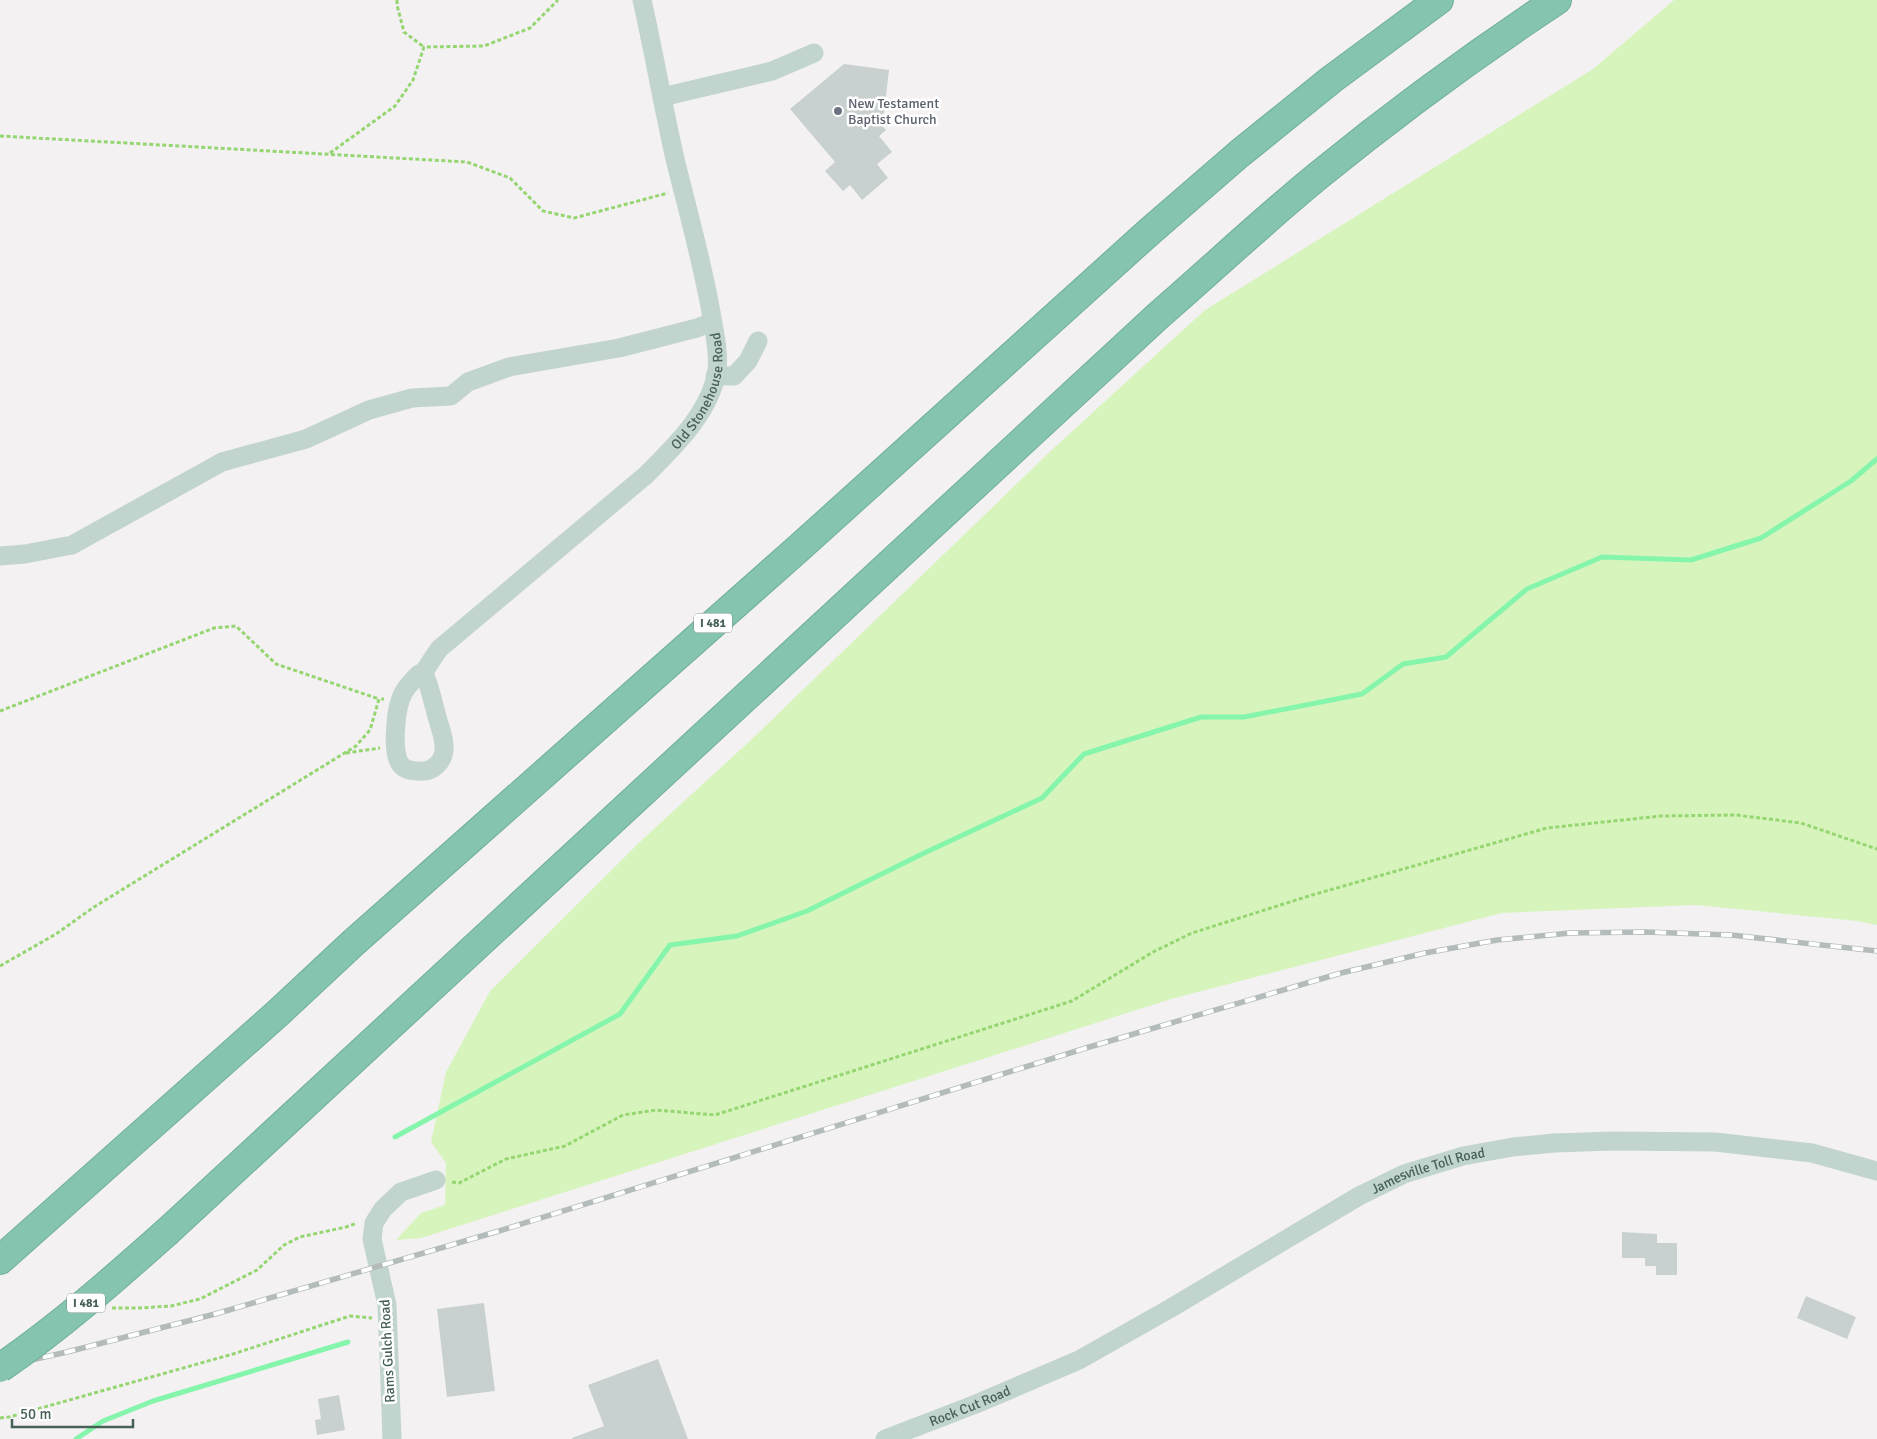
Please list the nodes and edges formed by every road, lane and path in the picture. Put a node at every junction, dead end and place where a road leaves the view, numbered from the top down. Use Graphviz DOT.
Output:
graph roads {
  1 [pos="397,0"];
  2 [pos="558,0"];
  3 [pos="642,0"];
  4 [pos="1438,0"];
  5 [pos="1557,0"];
  6 [pos="424,48"];
  7 [pos="814,53"];
  8 [pos="662,97"];
  9 [pos="0,136"];
  10 [pos="329,153"];
  11 [pos="683,188"];
  12 [pos="712,322"];
  13 [pos="758,341"];
  14 [pos="716,376"];
  15 [pos="0,556"];
  16 [pos="423,673"];
  17 [pos="379,699"];
  18 [pos="400,699"];
  19 [pos="0,711"];
  20 [pos="395,750"];
  21 [pos="345,753"];
  22 [pos="1877,849"];
  23 [pos="0,966"];
  24 [pos="1877,1171"];
  25 [pos="436,1180"];
  26 [pos="382,1209"];
  27 [pos="0,1260"];
  28 [pos="110,1308"];
  29 [pos="388,1320"];
  30 [pos="0,1368"];
  31 [pos="1026,1383"];
  32 [pos="0,1418"];
  33 [pos="392,1439"];
  34 [pos="885,1439"];
  1 -- 6 [label="path"];
  2 -- 6 [label="path"];
  3 -- 8 [label="street, Old Stonehouse Road"];
  4 -- 27 [label="highway, I 481"];
  5 -- 30 [label="highway, I 481, bridge"];
  6 -- 10 [label="path"];
  7 -- 8 [label="street"];
  8 -- 11 [label="street, Old Stonehouse Road"];
  9 -- 10 [label="path"];
  10 -- 11 [label="path"];
  11 -- 12 [label="street, Old Stonehouse Road"];
  12 -- 14 [label="street, Old Stonehouse Road"];
  12 -- 15 [label="street"];
  13 -- 14 [label="street"];
  14 -- 16 [label="street, Old Stonehouse Road"];
  16 -- 18 [label="street, Old Stonehouse Road"];
  16 -- 20 [label="street"];
  17 -- 18 [label="path"];
  17 -- 19 [label="path"];
  17 -- 21 [label="path"];
  18 -- 20 [label="street, Old Stonehouse Road"];
  20 -- 21 [label="path"];
  21 -- 23 [label="path"];
  22 -- 25 [label="path"];
  24 -- 31 [label="street, Jamesville Toll Road"];
  25 -- 26 [label="street, Rams Gulch Road"];
  26 -- 28 [label="path"];
  26 -- 29 [label="street, Rams Gulch Road"];
  29 -- 32 [label="path"];
  29 -- 33 [label="street, Rams Gulch Road"];
  31 -- 34 [label="street, Rock Cut Road"];
}
